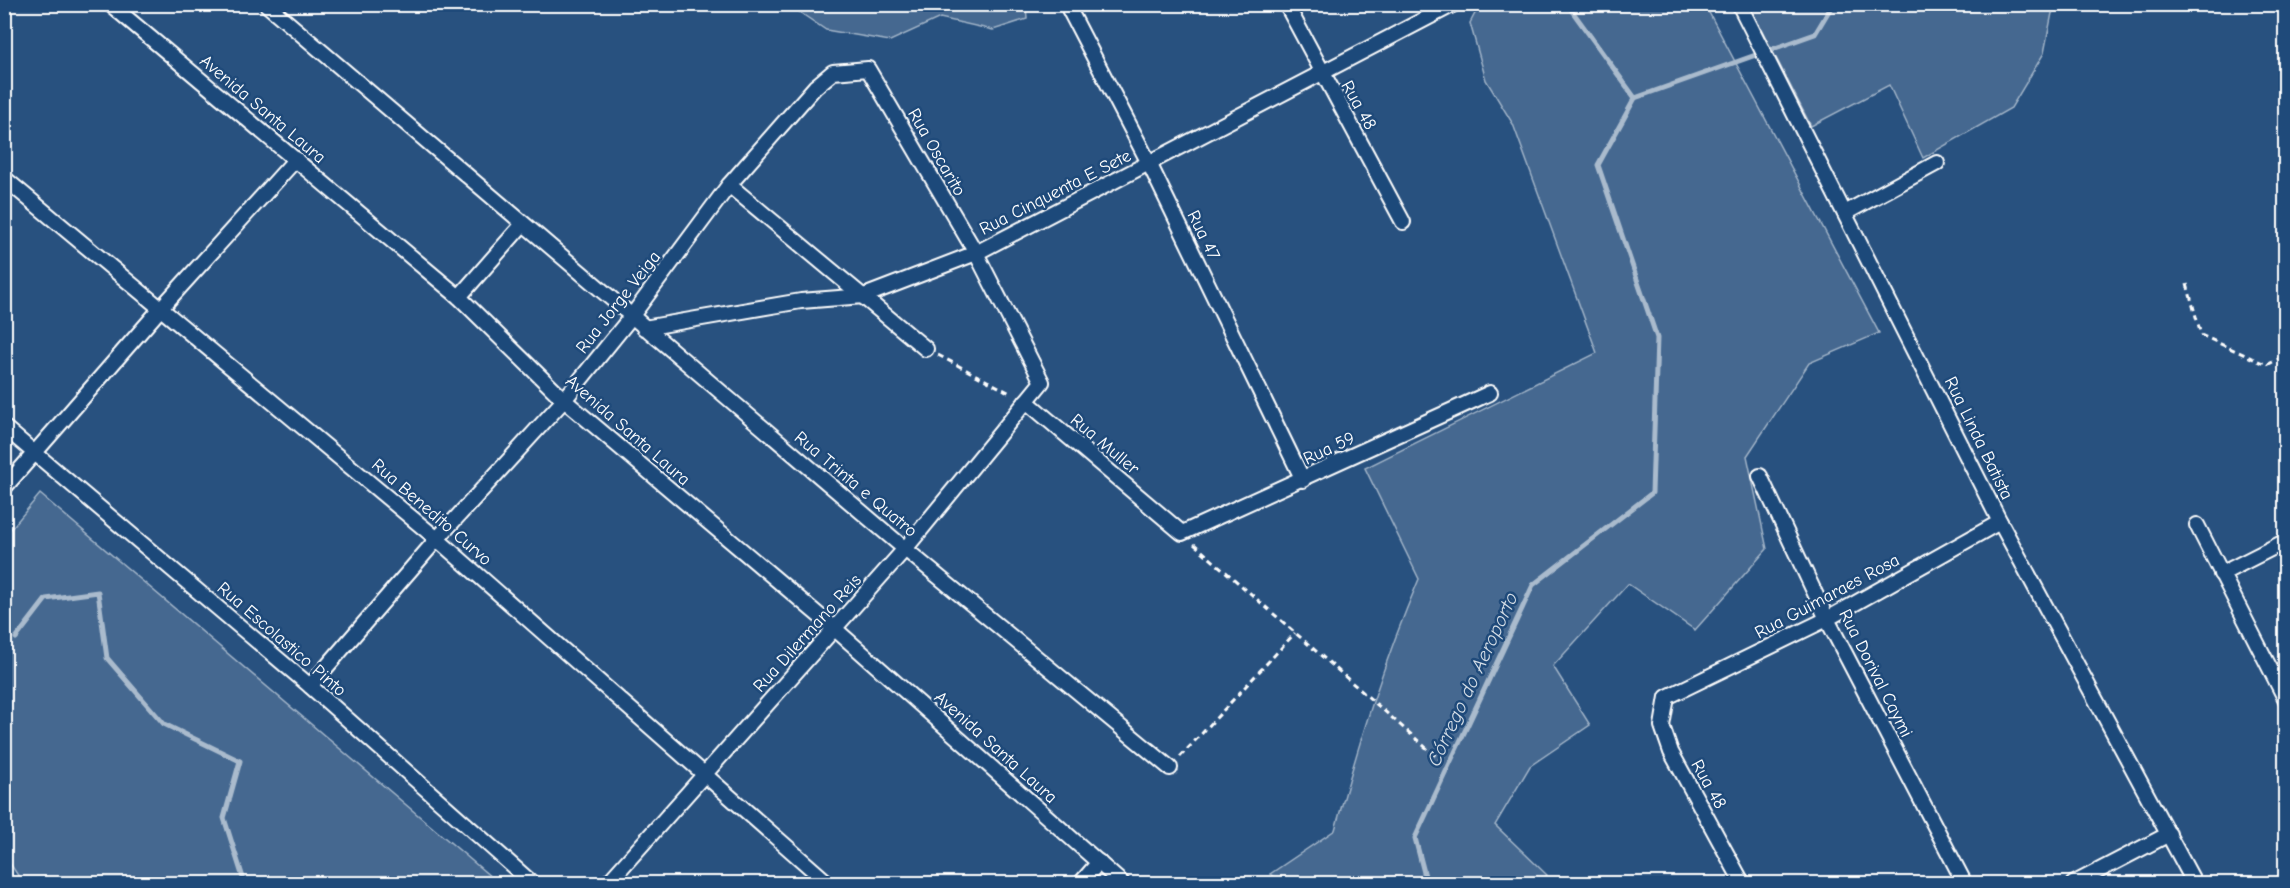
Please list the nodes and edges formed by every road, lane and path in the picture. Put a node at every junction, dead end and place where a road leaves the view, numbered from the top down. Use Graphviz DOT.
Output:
graph roads {
  1 [pos="110,4"];
  2 [pos="266,4"];
  3 [pos="1286,4"];
  4 [pos="1454,4"];
  5 [pos="1739,4"];
  6 [pos="1069,9"];
  7 [pos="868,69"];
  8 [pos="1321,73"];
  9 [pos="296,159"];
  10 [pos="1149,163"];
  11 [pos="1937,163"];
  12 [pos="4,178"];
  13 [pos="729,185"];
  14 [pos="1845,213"];
  15 [pos="1403,222"];
  16 [pos="523,224"];
  17 [pos="976,253"];
  18 [pos="2187,284"];
  19 [pos="864,296"];
  20 [pos="459,297"];
  21 [pos="162,307"];
  22 [pos="631,317"];
  23 [pos="644,328"];
  24 [pos="926,349"];
  25 [pos="2286,355"];
  26 [pos="1490,393"];
  27 [pos="564,400"];
  28 [pos="1026,401"];
  29 [pos="4,427"];
  30 [pos="36,451"];
  31 [pos="1760,476"];
  32 [pos="1304,480"];
  33 [pos="4,488"];
  34 [pos="2000,522"];
  35 [pos="2197,525"];
  36 [pos="1182,533"];
  37 [pos="437,539"];
  38 [pos="2286,541"];
  39 [pos="905,549"];
  40 [pos="2221,574"];
  41 [pos="1827,619"];
  42 [pos="835,629"];
  43 [pos="1295,633"];
  44 [pos="2282,683"];
  45 [pos="310,686"];
  46 [pos="1667,697"];
  47 [pos="2286,700"];
  48 [pos="1439,759"];
  49 [pos="1170,768"];
  50 [pos="704,774"];
  51 [pos="2169,834"];
  52 [pos="1099,862"];
  53 [pos="532,884"];
  54 [pos="607,884"];
  55 [pos="829,884"];
  56 [pos="1080,884"];
  57 [pos="1123,884"];
  58 [pos="1743,884"];
  59 [pos="1965,884"];
  60 [pos="2073,884"];
  61 [pos="2195,884"];
  1 -- 9 [label="street, Avenida Santa Laura"];
  2 -- 16 [label="street, Rua Trinta e Quatro"];
  3 -- 8 [label="street, Rua 48"];
  4 -- 8 [label="street, Rua Cinquenta E Sete"];
  5 -- 14 [label="street, Rua Linda Batista"];
  6 -- 10 [label="street, Rua 47"];
  7 -- 13 [label="street, Rua Jorge Veiga"];
  7 -- 17 [label="street, Rua Oscarito"];
  8 -- 10 [label="street, Rua Cinquenta E Sete"];
  8 -- 15 [label="street, Rua 48"];
  9 -- 20 [label="street, Avenida Santa Laura"];
  9 -- 21 [label="street"];
  10 -- 17 [label="street, Rua Cinquenta E Sete"];
  10 -- 32 [label="street, Rua 47"];
  11 -- 14 [label="street"];
  12 -- 21 [label="street, Rua Benedito Curvo"];
  13 -- 19 [label="street"];
  13 -- 22 [label="street, Rua Jorge Veiga"];
  14 -- 34 [label="street, Rua Linda Batista"];
  16 -- 20 [label="street"];
  16 -- 22 [label="street, Rua Trinta e Quatro"];
  17 -- 19 [label="street, Rua Cinquenta E Sete"];
  17 -- 28 [label="street, Rua Oscarito"];
  18 -- 25 [label="path"];
  19 -- 23 [label="street, Rua Cinquenta E Sete"];
  19 -- 24 [label="street"];
  20 -- 27 [label="street, Avenida Santa Laura"];
  21 -- 30 [label="street"];
  21 -- 37 [label="street, Rua Benedito Curvo"];
  22 -- 23 [label="street, Rua Trinta e Quatro"];
  22 -- 27 [label="street, Rua Jorge Veiga"];
  23 -- 39 [label="street, Rua Trinta e Quatro"];
  24 -- 28 [label="path"];
  26 -- 32 [label="street, Rua 59"];
  27 -- 37 [label="street, Rua Jorge Veiga"];
  27 -- 42 [label="street, Avenida Santa Laura"];
  28 -- 36 [label="street, Rua Muller"];
  28 -- 39 [label="street, Rua Dilermano Reis"];
  29 -- 30 [label="street, Rua Escolastico Pinto"];
  30 -- 33 [label="street"];
  30 -- 45 [label="street, Rua Escolastico Pinto"];
  31 -- 41 [label="street, Rua Dorival Caymi"];
  32 -- 36 [label="street, Rua 59"];
  34 -- 41 [label="street, Rua Guimaraes Rosa"];
  34 -- 51 [label="street, Rua Linda Batista"];
  35 -- 40 [label="street"];
  36 -- 43 [label="path"];
  37 -- 45 [label="street, Rua Jorge Veiga"];
  37 -- 50 [label="street, Rua Benedito Curvo"];
  38 -- 40 [label="street"];
  39 -- 42 [label="street, Rua Dilermano Reis"];
  39 -- 49 [label="street, Rua Trinta e Quatro"];
  40 -- 44 [label="street"];
  41 -- 46 [label="street, Rua Guimaraes Rosa"];
  41 -- 59 [label="street, Rua Dorival Caymi"];
  42 -- 50 [label="street, Rua Dilermano Reis"];
  42 -- 52 [label="street, Avenida Santa Laura"];
  43 -- 48 [label="path"];
  43 -- 49 [label="path"];
  44 -- 47 [label="street"];
  45 -- 53 [label="street, Rua Escolastico Pinto"];
  46 -- 58 [label="street, Rua 48"];
  50 -- 54 [label="street, Rua Dilermano Reis"];
  50 -- 55 [label="street, Rua Benedito Curvo"];
  51 -- 60 [label="street"];
  51 -- 61 [label="street, Rua Linda Batista"];
  52 -- 56 [label="street"];
  52 -- 57 [label="street, Avenida Santa Laura"];
}
